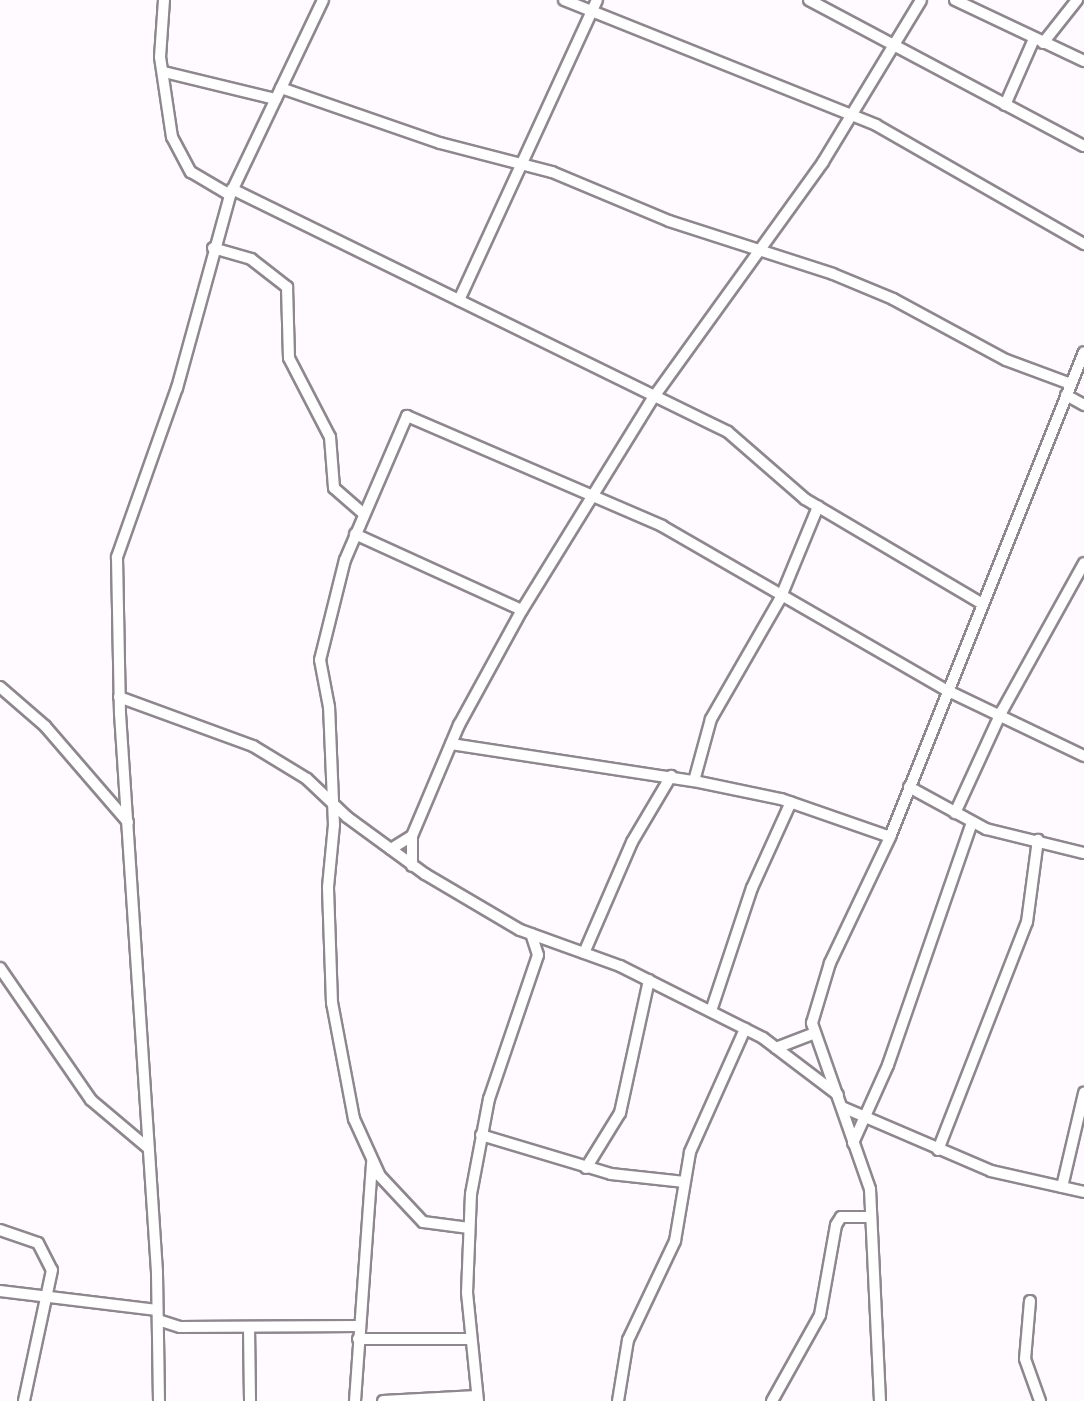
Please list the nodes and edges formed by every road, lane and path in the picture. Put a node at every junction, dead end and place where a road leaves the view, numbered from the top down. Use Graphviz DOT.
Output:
graph roads {
  1 [pos="164,0"];
  2 [pos="323,0"];
  3 [pos="564,0"];
  4 [pos="597,0"];
  5 [pos="809,0"];
  6 [pos="921,0"];
  7 [pos="955,0"];
  8 [pos="1077,0"];
  9 [pos="592,10"];
  10 [pos="1039,41"];
  11 [pos="889,47"];
  12 [pos="1084,61"];
  13 [pos="164,72"];
  14 [pos="281,88"];
  15 [pos="275,99"];
  16 [pos="1005,105"];
  17 [pos="850,115"];
  18 [pos="1084,146"];
  19 [pos="517,166"];
  20 [pos="231,192"];
  21 [pos="1084,244"];
  22 [pos="213,248"];
  23 [pos="757,253"];
  24 [pos="459,300"];
  25 [pos="1084,352"];
  26 [pos="1071,384"];
  27 [pos="1066,395"];
  28 [pos="653,398"];
  29 [pos="1084,405"];
  30 [pos="595,500"];
  31 [pos="818,507"];
  32 [pos="363,513"];
  33 [pos="355,534"];
  34 [pos="1084,563"];
  35 [pos="780,598"];
  36 [pos="981,603"];
  37 [pos="522,610"];
  38 [pos="0,687"];
  39 [pos="946,690"];
  40 [pos="119,697"];
  41 [pos="133,706"];
  42 [pos="1002,712"];
  43 [pos="120,714"];
  44 [pos="451,744"];
  45 [pos="1084,756"];
  46 [pos="671,776"];
  47 [pos="694,781"];
  48 [pos="909,787"];
  49 [pos="791,802"];
  50 [pos="330,803"];
  51 [pos="955,813"];
  52 [pos="972,822"];
  53 [pos="129,823"];
  54 [pos="412,836"];
  55 [pos="890,837"];
  56 [pos="1038,840"];
  57 [pos="391,849"];
  58 [pos="1084,853"];
  59 [pos="412,866"];
  60 [pos="531,934"];
  61 [pos="558,945"];
  62 [pos="584,953"];
  63 [pos="538,955"];
  64 [pos="0,968"];
  65 [pos="649,980"];
  66 [pos="711,1011"];
  67 [pos="745,1029"];
  68 [pos="812,1034"];
  69 [pos="776,1048"];
  70 [pos="1084,1093"];
  71 [pos="842,1102"];
  72 [pos="865,1116"];
  73 [pos="481,1135"];
  74 [pos="853,1143"];
  75 [pos="148,1148"];
  76 [pos="938,1150"];
  77 [pos="372,1163"];
  78 [pos="586,1168"];
  79 [pos="685,1182"];
  80 [pos="1062,1187"];
  81 [pos="1084,1192"];
  82 [pos="870,1217"];
  83 [pos="469,1228"];
  84 [pos="0,1230"];
  85 [pos="0,1291"];
  86 [pos="50,1298"];
  87 [pos="1030,1301"];
  88 [pos="157,1315"];
  89 [pos="359,1326"];
  90 [pos="180,1327"];
  91 [pos="249,1328"];
  92 [pos="158,1335"];
  93 [pos="358,1339"];
  94 [pos="469,1339"];
  95 [pos="477,1399"];
  96 [pos="24,1401"];
  97 [pos="159,1401"];
  98 [pos="250,1401"];
  99 [pos="355,1401"];
  100 [pos="383,1401"];
  101 [pos="618,1401"];
  102 [pos="772,1401"];
  103 [pos="880,1401"];
  104 [pos="1040,1401"];
  1 -- 13 [label="street"];
  2 -- 14 [label="street"];
  3 -- 9 [label="street"];
  4 -- 9 [label="street"];
  5 -- 11 [label="street"];
  6 -- 11 [label="street"];
  7 -- 10 [label="street"];
  8 -- 10 [label="street"];
  9 -- 17 [label="street"];
  9 -- 19 [label="street"];
  10 -- 12 [label="street"];
  10 -- 16 [label="street"];
  11 -- 16 [label="street"];
  11 -- 17 [label="street"];
  13 -- 15 [label="street"];
  13 -- 20 [label="street"];
  14 -- 15 [label="street"];
  14 -- 19 [label="street"];
  15 -- 20 [label="street"];
  16 -- 18 [label="street"];
  17 -- 21 [label="street"];
  17 -- 23 [label="street"];
  19 -- 23 [label="street"];
  19 -- 24 [label="street"];
  20 -- 22 [label="street"];
  20 -- 24 [label="street"];
  22 -- 32 [label="street"];
  22 -- 40 [label="street"];
  23 -- 26 [label="street"];
  23 -- 28 [label="street"];
  24 -- 28 [label="street"];
  25 -- 26 [label="street"];
  26 -- 27 [label="street"];
  27 -- 29 [label="street"];
  27 -- 36 [label="street"];
  28 -- 30 [label="street"];
  28 -- 31 [label="street"];
  30 -- 32 [label="street"];
  30 -- 35 [label="street"];
  30 -- 37 [label="street"];
  31 -- 35 [label="street"];
  31 -- 36 [label="street"];
  32 -- 33 [label="street"];
  33 -- 37 [label="street"];
  33 -- 50 [label="street"];
  34 -- 42 [label="street"];
  35 -- 39 [label="street"];
  35 -- 47 [label="street"];
  36 -- 39 [label="street"];
  37 -- 44 [label="street"];
  38 -- 53 [label="street"];
  39 -- 42 [label="street"];
  39 -- 48 [label="street"];
  40 -- 41 [label="street"];
  40 -- 43 [label="street"];
  41 -- 43 [label="street"];
  41 -- 50 [label="street"];
  42 -- 45 [label="street"];
  42 -- 51 [label="street"];
  43 -- 53 [label="street"];
  44 -- 46 [label="street"];
  44 -- 54 [label="street"];
  46 -- 47 [label="street"];
  46 -- 62 [label="street"];
  47 -- 49 [label="street"];
  48 -- 51 [label="street"];
  48 -- 55 [label="street"];
  49 -- 55 [label="street"];
  49 -- 66 [label="street"];
  50 -- 57 [label="street"];
  50 -- 77 [label="street"];
  51 -- 52 [label="street"];
  52 -- 56 [label="street"];
  52 -- 72 [label="street"];
  53 -- 75 [label="street"];
  54 -- 57 [label="street"];
  54 -- 59 [label="street"];
  55 -- 68 [label="street"];
  56 -- 58 [label="street"];
  56 -- 76 [label="street"];
  57 -- 59 [label="street"];
  59 -- 60 [label="street"];
  60 -- 61 [label="street"];
  60 -- 63 [label="street"];
  61 -- 62 [label="street"];
  61 -- 63 [label="street"];
  62 -- 65 [label="street"];
  63 -- 73 [label="street"];
  64 -- 75 [label="street"];
  65 -- 66 [label="street"];
  65 -- 78 [label="street"];
  66 -- 67 [label="street"];
  67 -- 69 [label="street"];
  67 -- 79 [label="street"];
  68 -- 69 [label="street"];
  68 -- 71 [label="street"];
  69 -- 71 [label="street"];
  70 -- 80 [label="street"];
  71 -- 72 [label="street"];
  71 -- 74 [label="street"];
  72 -- 74 [label="street"];
  72 -- 76 [label="street"];
  73 -- 78 [label="street"];
  73 -- 83 [label="street"];
  74 -- 82 [label="street"];
  75 -- 88 [label="street"];
  76 -- 80 [label="street"];
  77 -- 83 [label="street"];
  77 -- 89 [label="street"];
  78 -- 79 [label="street"];
  79 -- 101 [label="street"];
  80 -- 81 [label="street"];
  82 -- 102 [label="street"];
  82 -- 103 [label="street"];
  83 -- 94 [label="street"];
  84 -- 86 [label="street"];
  85 -- 86 [label="street"];
  86 -- 88 [label="street"];
  86 -- 96 [label="street"];
  87 -- 104 [label="street"];
  88 -- 90 [label="street"];
  88 -- 92 [label="street"];
  89 -- 91 [label="street"];
  89 -- 93 [label="street"];
  90 -- 91 [label="street"];
  90 -- 92 [label="street"];
  91 -- 98 [label="street"];
  92 -- 97 [label="street"];
  93 -- 94 [label="street"];
  93 -- 99 [label="street"];
  94 -- 95 [label="street"];
  95 -- 100 [label="street"];
}
